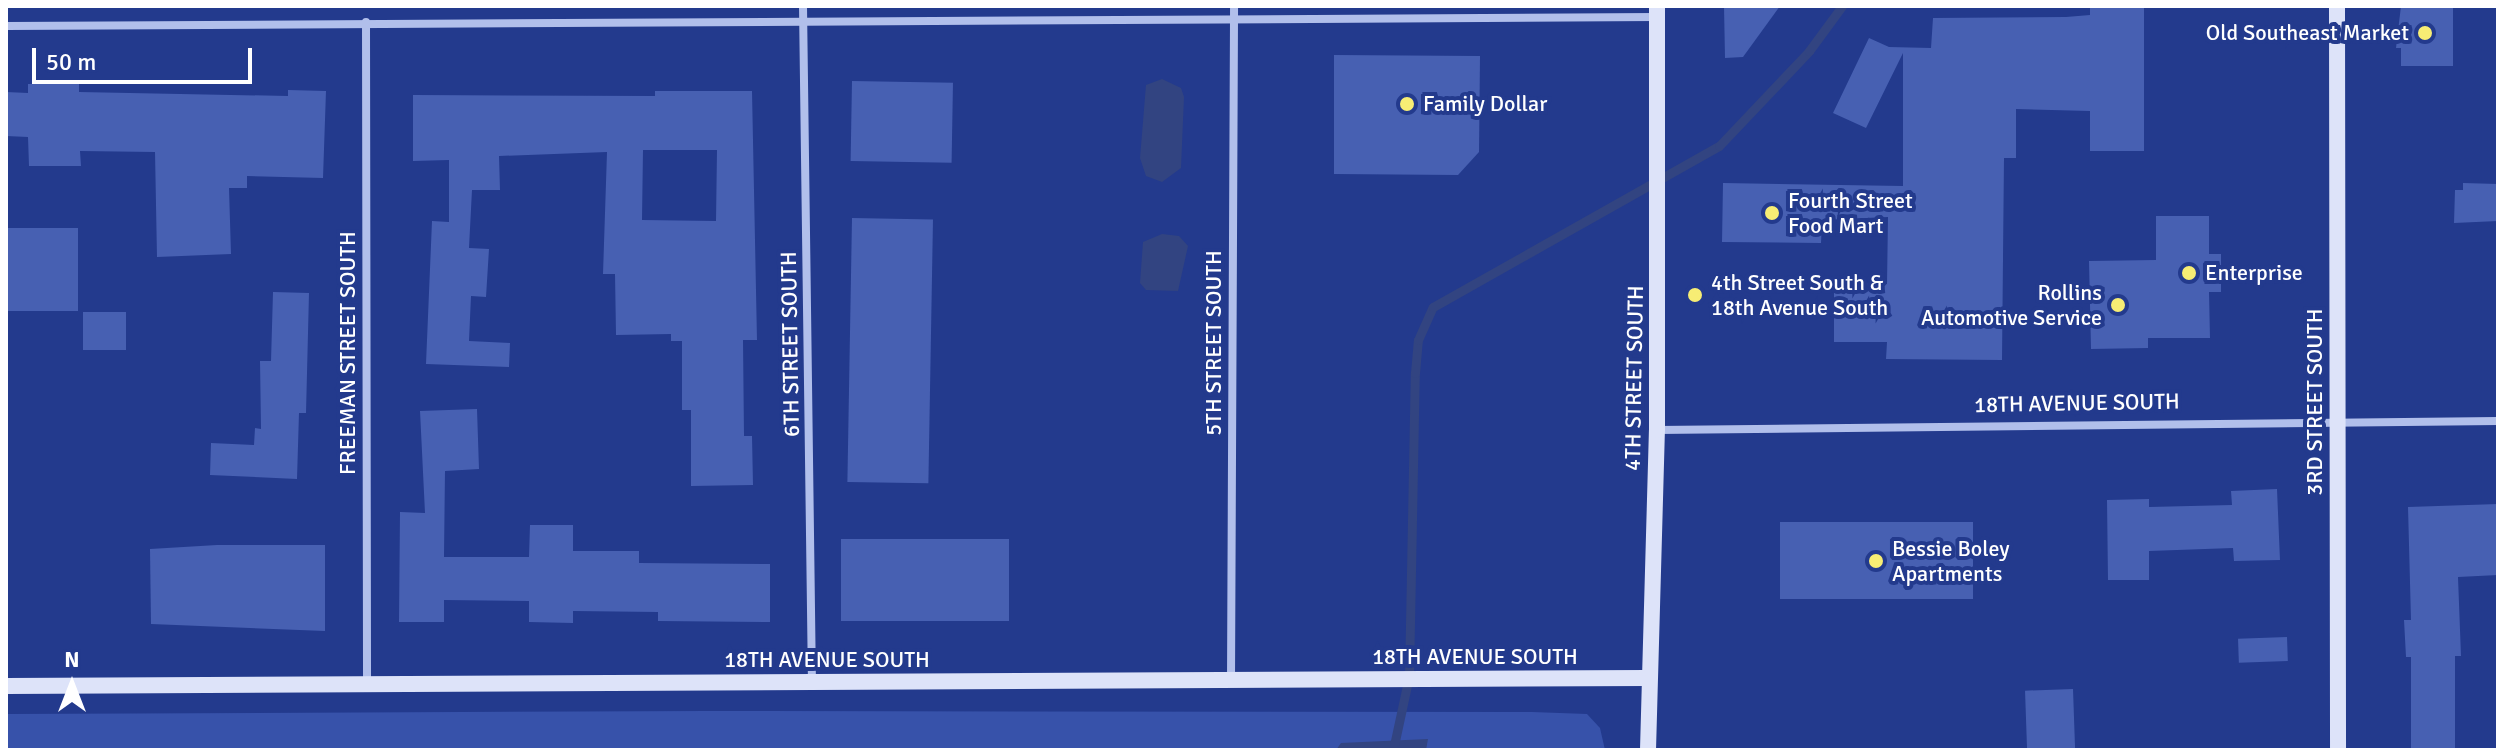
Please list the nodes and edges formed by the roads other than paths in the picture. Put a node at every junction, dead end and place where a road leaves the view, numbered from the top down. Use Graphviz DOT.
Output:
graph roads {
  1 [pos="803,6"];
  2 [pos="1234,6"];
  3 [pos="2337,6"];
  4 [pos="1657,11"];
  5 [pos="1234,18"];
  6 [pos="803,19"];
  7 [pos="366,22"];
  8 [pos="6,26"];
  9 [pos="2498,421"];
  10 [pos="2338,422"];
  11 [pos="1657,430"];
  12 [pos="1648,678"];
  13 [pos="1231,680"];
  14 [pos="812,682"];
  15 [pos="367,684"];
  16 [pos="6,686"];
  17 [pos="1648,750"];
  18 [pos="2338,750"];
  1 -- 6 [label="street, 6TH STREET SOUTH"];
  2 -- 5 [label="street, 5TH STREET SOUTH"];
  3 -- 10 [label="street, 3RD STREET SOUTH"];
  4 -- 5 [label="street"];
  4 -- 11 [label="street, 4TH STREET SOUTH"];
  5 -- 6 [label="street"];
  5 -- 13 [label="street, 5TH STREET SOUTH"];
  6 -- 7 [label="street"];
  6 -- 14 [label="street, 6TH STREET SOUTH"];
  7 -- 8 [label="street"];
  7 -- 15 [label="street, FREEMAN STREET SOUTH"];
  9 -- 10 [label="street, 18TH AVENUE SOUTH"];
  10 -- 11 [label="street, 18TH AVENUE SOUTH"];
  10 -- 18 [label="street, 3RD STREET SOUTH"];
  11 -- 12 [label="street, 4TH STREET SOUTH"];
  12 -- 13 [label="street, 18TH AVENUE SOUTH"];
  12 -- 17 [label="street, 4TH STREET SOUTH"];
  13 -- 14 [label="street, 18TH AVENUE SOUTH"];
  14 -- 15 [label="street, 18TH AVENUE SOUTH"];
  15 -- 16 [label="street, 18TH AVENUE SOUTH"];
}
